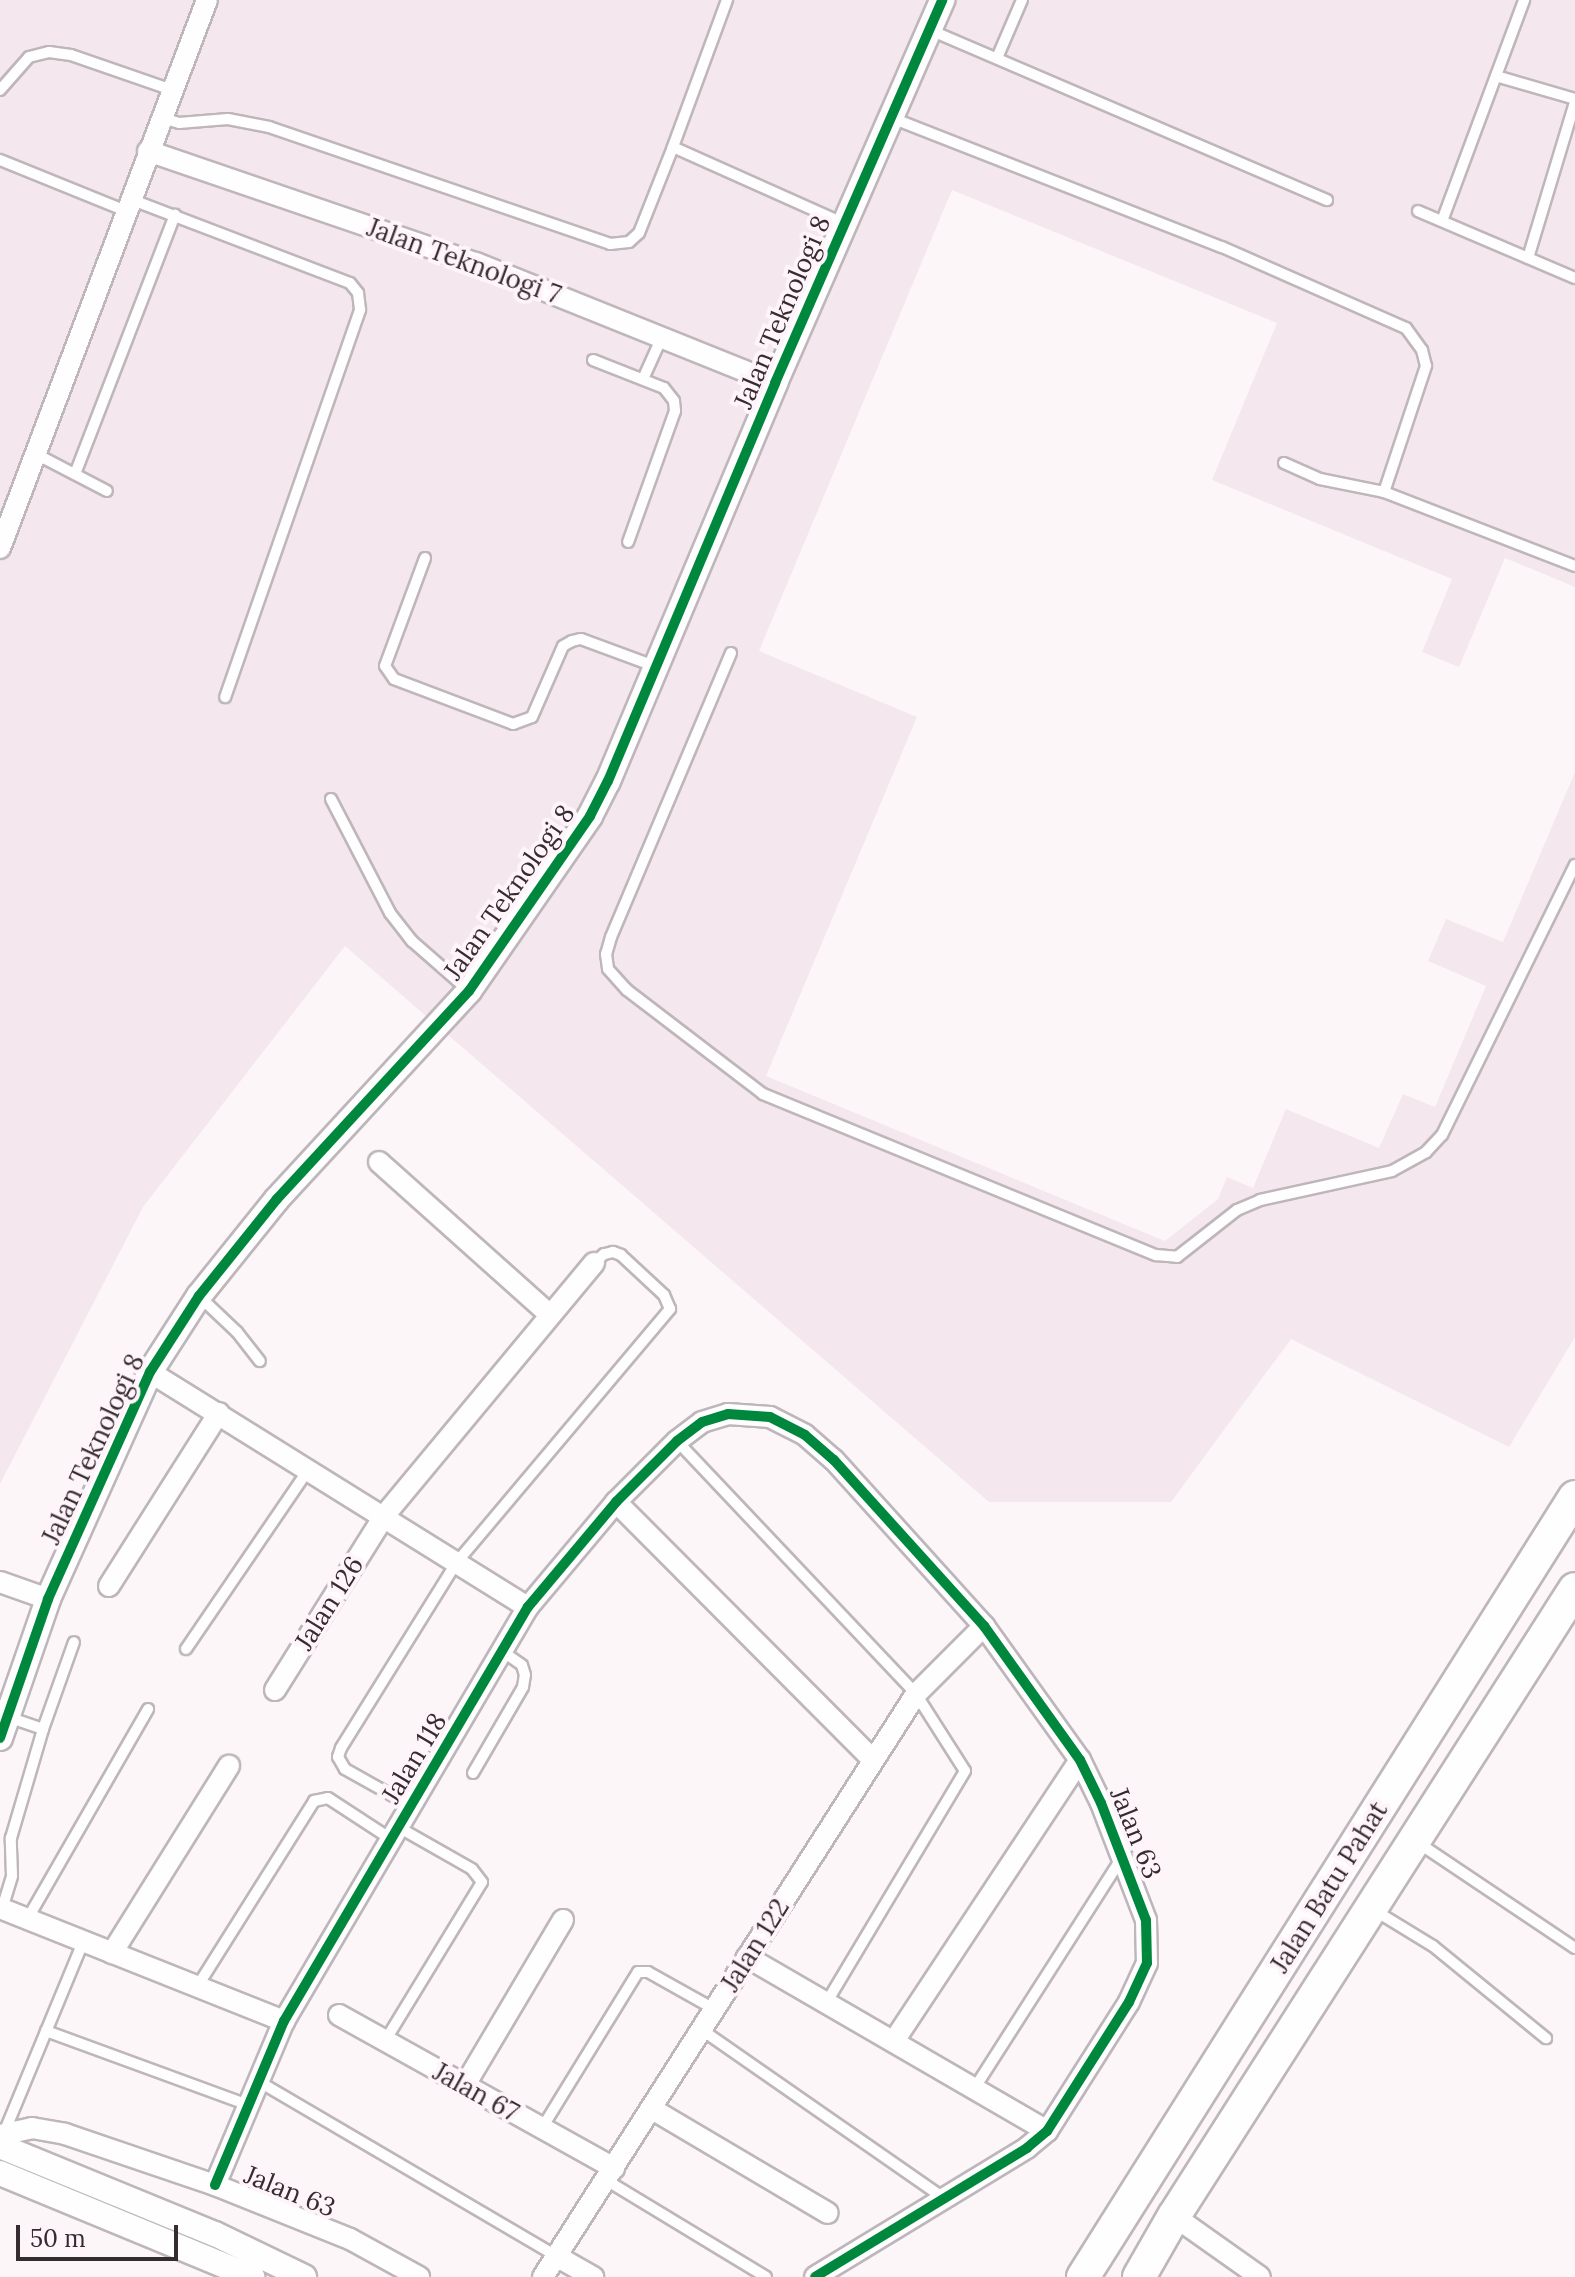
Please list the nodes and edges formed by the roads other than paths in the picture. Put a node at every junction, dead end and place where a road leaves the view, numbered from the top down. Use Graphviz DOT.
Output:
graph roads {
  1 [pos="207,0"];
  2 [pos="727,0"];
  3 [pos="942,0"];
  4 [pos="1022,0"];
  5 [pos="1524,0"];
  6 [pos="930,30"];
  7 [pos="997,58"];
  8 [pos="1496,76"];
  9 [pos="0,90"];
  10 [pos="172,90"];
  11 [pos="1575,100"];
  12 [pos="161,118"];
  13 [pos="892,118"];
  14 [pos="673,147"];
  15 [pos="148,151"];
  16 [pos="0,160"];
  17 [pos="1327,200"];
  18 [pos="128,205"];
  19 [pos="1418,211"];
  20 [pos="175,215"];
  21 [pos="1442,221"];
  22 [pos="843,223"];
  23 [pos="1528,258"];
  24 [pos="1575,278"];
  25 [pos="662,337"];
  26 [pos="593,360"];
  27 [pos="643,379"];
  28 [pos="775,383"];
  29 [pos="34,453"];
  30 [pos="1284,463"];
  31 [pos="75,474"];
  32 [pos="107,491"];
  33 [pos="1384,492"];
  34 [pos="628,542"];
  35 [pos="0,548"];
  36 [pos="425,558"];
  37 [pos="1575,566"];
  38 [pos="731,653"];
  39 [pos="654,666"];
  40 [pos="225,697"];
  41 [pos="331,799"];
  42 [pos="1575,865"];
  43 [pos="469,991"];
  44 [pos="379,1162"];
  45 [pos="594,1263"];
  46 [pos="199,1296"];
  47 [pos="549,1314"];
  48 [pos="260,1361"];
  49 [pos="150,1372"];
  50 [pos="219,1413"];
  51 [pos="728,1414"];
  52 [pos="677,1441"];
  53 [pos="309,1468"];
  54 [pos="1575,1497"];
  55 [pos="616,1502"];
  56 [pos="384,1516"];
  57 [pos="457,1562"];
  58 [pos="0,1582"];
  59 [pos="109,1586"];
  60 [pos="1575,1589"];
  61 [pos="48,1599"];
  62 [pos="528,1607"];
  63 [pos="984,1626"];
  64 [pos="74,1642"];
  65 [pos="186,1649"];
  66 [pos="502,1651"];
  67 [pos="275,1690"];
  68 [pos="916,1694"];
  69 [pos="148,1709"];
  70 [pos="4,1728"];
  71 [pos="43,1729"];
  72 [pos="873,1760"];
  73 [pos="1080,1760"];
  74 [pos="229,1766"];
  75 [pos="473,1773"];
  76 [pos="411,1806"];
  77 [pos="395,1833"];
  78 [pos="1415,1841"];
  79 [pos="1123,1857"];
  80 [pos="1,1908"];
  81 [pos="1372,1909"];
  82 [pos="28,1918"];
  83 [pos="563,1920"];
  84 [pos="83,1942"];
  85 [pos="1575,1948"];
  86 [pos="112,1953"];
  87 [pos="747,1957"];
  88 [pos="197,1987"];
  89 [pos="827,2002"];
  90 [pos="714,2009"];
  91 [pos="339,2015"];
  92 [pos="284,2021"];
  93 [pos="702,2030"];
  94 [pos="46,2031"];
  95 [pos="1546,2038"];
  96 [pos="385,2041"];
  97 [pos="894,2041"];
  98 [pos="258,2081"];
  99 [pos="465,2085"];
  100 [pos="974,2089"];
  101 [pos="248,2105"];
  102 [pos="652,2109"];
  103 [pos="542,2128"];
  104 [pos="1047,2131"];
  105 [pos="1,2138"];
  106 [pos="0,2173"];
  107 [pos="610,2174"];
  108 [pos="215,2185"];
  109 [pos="945,2199"];
  110 [pos="828,2213"];
  111 [pos="1174,2216"];
  112 [pos="556,2256"];
  113 [pos="252,2277"];
  114 [pos="304,2277"];
  115 [pos="419,2277"];
  116 [pos="543,2277"];
  117 [pos="593,2277"];
  118 [pos="766,2277"];
  119 [pos="815,2277"];
  120 [pos="1083,2277"];
  121 [pos="1139,2277"];
  122 [pos="1260,2277"];
  1 -- 10 [label="street"];
  2 -- 14 [label="lane"];
  3 -- 6 [label="street, Jalan Teknologi 8"];
  4 -- 7 [label="lane"];
  5 -- 8 [label="lane"];
  6 -- 7 [label="lane"];
  6 -- 13 [label="street, Jalan Teknologi 8"];
  7 -- 17 [label="lane"];
  8 -- 11 [label="lane"];
  8 -- 21 [label="lane"];
  9 -- 10 [label="lane"];
  10 -- 12 [label="street"];
  11 -- 23 [label="lane"];
  12 -- 14 [label="lane"];
  12 -- 15 [label="street"];
  13 -- 22 [label="street, Jalan Teknologi 8"];
  13 -- 33 [label="lane"];
  14 -- 22 [label="lane"];
  15 -- 18 [label="street"];
  15 -- 25 [label="street, Jalan Teknologi 7"];
  16 -- 18 [label="lane"];
  18 -- 20 [label="lane"];
  18 -- 29 [label="street"];
  19 -- 21 [label="lane"];
  20 -- 31 [label="lane"];
  20 -- 40 [label="lane"];
  21 -- 23 [label="lane"];
  22 -- 28 [label="street, Jalan Teknologi 8"];
  23 -- 24 [label="lane"];
  25 -- 27 [label="lane"];
  25 -- 28 [label="street, Jalan Teknologi 7"];
  26 -- 27 [label="lane"];
  27 -- 34 [label="lane"];
  28 -- 39 [label="street, Jalan Teknologi 8"];
  29 -- 31 [label="lane"];
  29 -- 35 [label="street"];
  30 -- 33 [label="lane"];
  31 -- 32 [label="lane"];
  33 -- 37 [label="lane"];
  36 -- 39 [label="lane"];
  38 -- 42 [label="lane"];
  39 -- 43 [label="street, Jalan Teknologi 8"];
  41 -- 43 [label="lane"];
  43 -- 46 [label="street, Jalan Teknologi 8"];
  44 -- 47 [label="street"];
  45 -- 47 [label="street, Jalan 126"];
  45 -- 57 [label="lane"];
  46 -- 48 [label="lane"];
  46 -- 49 [label="street, Jalan Teknologi 8"];
  47 -- 56 [label="street, Jalan 126"];
  49 -- 50 [label="street"];
  49 -- 61 [label="street, Jalan Teknologi 8"];
  50 -- 53 [label="street"];
  50 -- 59 [label="street"];
  51 -- 52 [label="street, Jalan 118"];
  51 -- 63 [label="street, Jalan 63"];
  52 -- 55 [label="street, Jalan 118"];
  52 -- 68 [label="lane"];
  53 -- 56 [label="street"];
  53 -- 65 [label="lane"];
  54 -- 120 [label="highway, Jalan Batu Pahat"];
  55 -- 62 [label="street, Jalan 118"];
  55 -- 72 [label="street"];
  56 -- 57 [label="street"];
  56 -- 67 [label="street, Jalan 126"];
  57 -- 62 [label="street"];
  57 -- 76 [label="lane"];
  58 -- 61 [label="street"];
  60 -- 78 [label="highway, Jalan Batu Pahat"];
  61 -- 70 [label="street, Jalan Teknologi 8"];
  62 -- 66 [label="street, Jalan 118"];
  63 -- 68 [label="street, Jalan 122"];
  63 -- 73 [label="street, Jalan 63"];
  64 -- 71 [label="lane"];
  66 -- 75 [label="lane"];
  66 -- 76 [label="street, Jalan 118"];
  68 -- 72 [label="street, Jalan 122"];
  68 -- 89 [label="lane"];
  69 -- 82 [label="lane"];
  70 -- 71 [label="lane"];
  71 -- 80 [label="lane"];
  72 -- 87 [label="street, Jalan 122"];
  73 -- 79 [label="street, Jalan 63"];
  73 -- 97 [label="street"];
  74 -- 86 [label="street"];
  76 -- 77 [label="street, Jalan 118"];
  77 -- 88 [label="lane"];
  77 -- 92 [label="street, Jalan 118"];
  77 -- 96 [label="lane"];
  78 -- 81 [label="highway, Jalan Batu Pahat"];
  78 -- 85 [label="lane"];
  79 -- 100 [label="lane"];
  79 -- 104 [label="street, Jalan 63"];
  80 -- 82 [label="street"];
  81 -- 95 [label="lane"];
  81 -- 111 [label="highway, Jalan Batu Pahat"];
  82 -- 84 [label="street"];
  83 -- 99 [label="street"];
  84 -- 86 [label="street"];
  84 -- 94 [label="lane"];
  86 -- 88 [label="street"];
  87 -- 89 [label="street"];
  87 -- 90 [label="street, Jalan 122"];
  88 -- 92 [label="street"];
  89 -- 97 [label="street"];
  90 -- 93 [label="street, Jalan 122"];
  90 -- 103 [label="lane"];
  91 -- 96 [label="street, Jalan 67"];
  92 -- 98 [label="street, Jalan 118"];
  93 -- 102 [label="street, Jalan 122"];
  93 -- 109 [label="lane"];
  94 -- 101 [label="lane"];
  94 -- 105 [label="lane"];
  96 -- 99 [label="street, Jalan 67"];
  97 -- 100 [label="street"];
  98 -- 101 [label="street, Jalan 118"];
  98 -- 112 [label="lane"];
  99 -- 103 [label="street, Jalan 67"];
  100 -- 104 [label="street"];
  101 -- 108 [label="street, Jalan 118"];
  102 -- 107 [label="street, Jalan 122"];
  102 -- 110 [label="street"];
  103 -- 107 [label="street, Jalan 67"];
  104 -- 109 [label="street, Jalan 63"];
  105 -- 108 [label="street, Jalan 63"];
  105 -- 114 [label="street"];
  106 -- 113 [label="street"];
  107 -- 112 [label="street, Jalan 122"];
  107 -- 118 [label="lane"];
  108 -- 115 [label="street, Jalan 63"];
  109 -- 119 [label="street, Jalan 63"];
  111 -- 121 [label="highway, Jalan Batu Pahat"];
  111 -- 122 [label="street"];
  112 -- 116 [label="street, Jalan 122"];
  112 -- 117 [label="street"];
}
